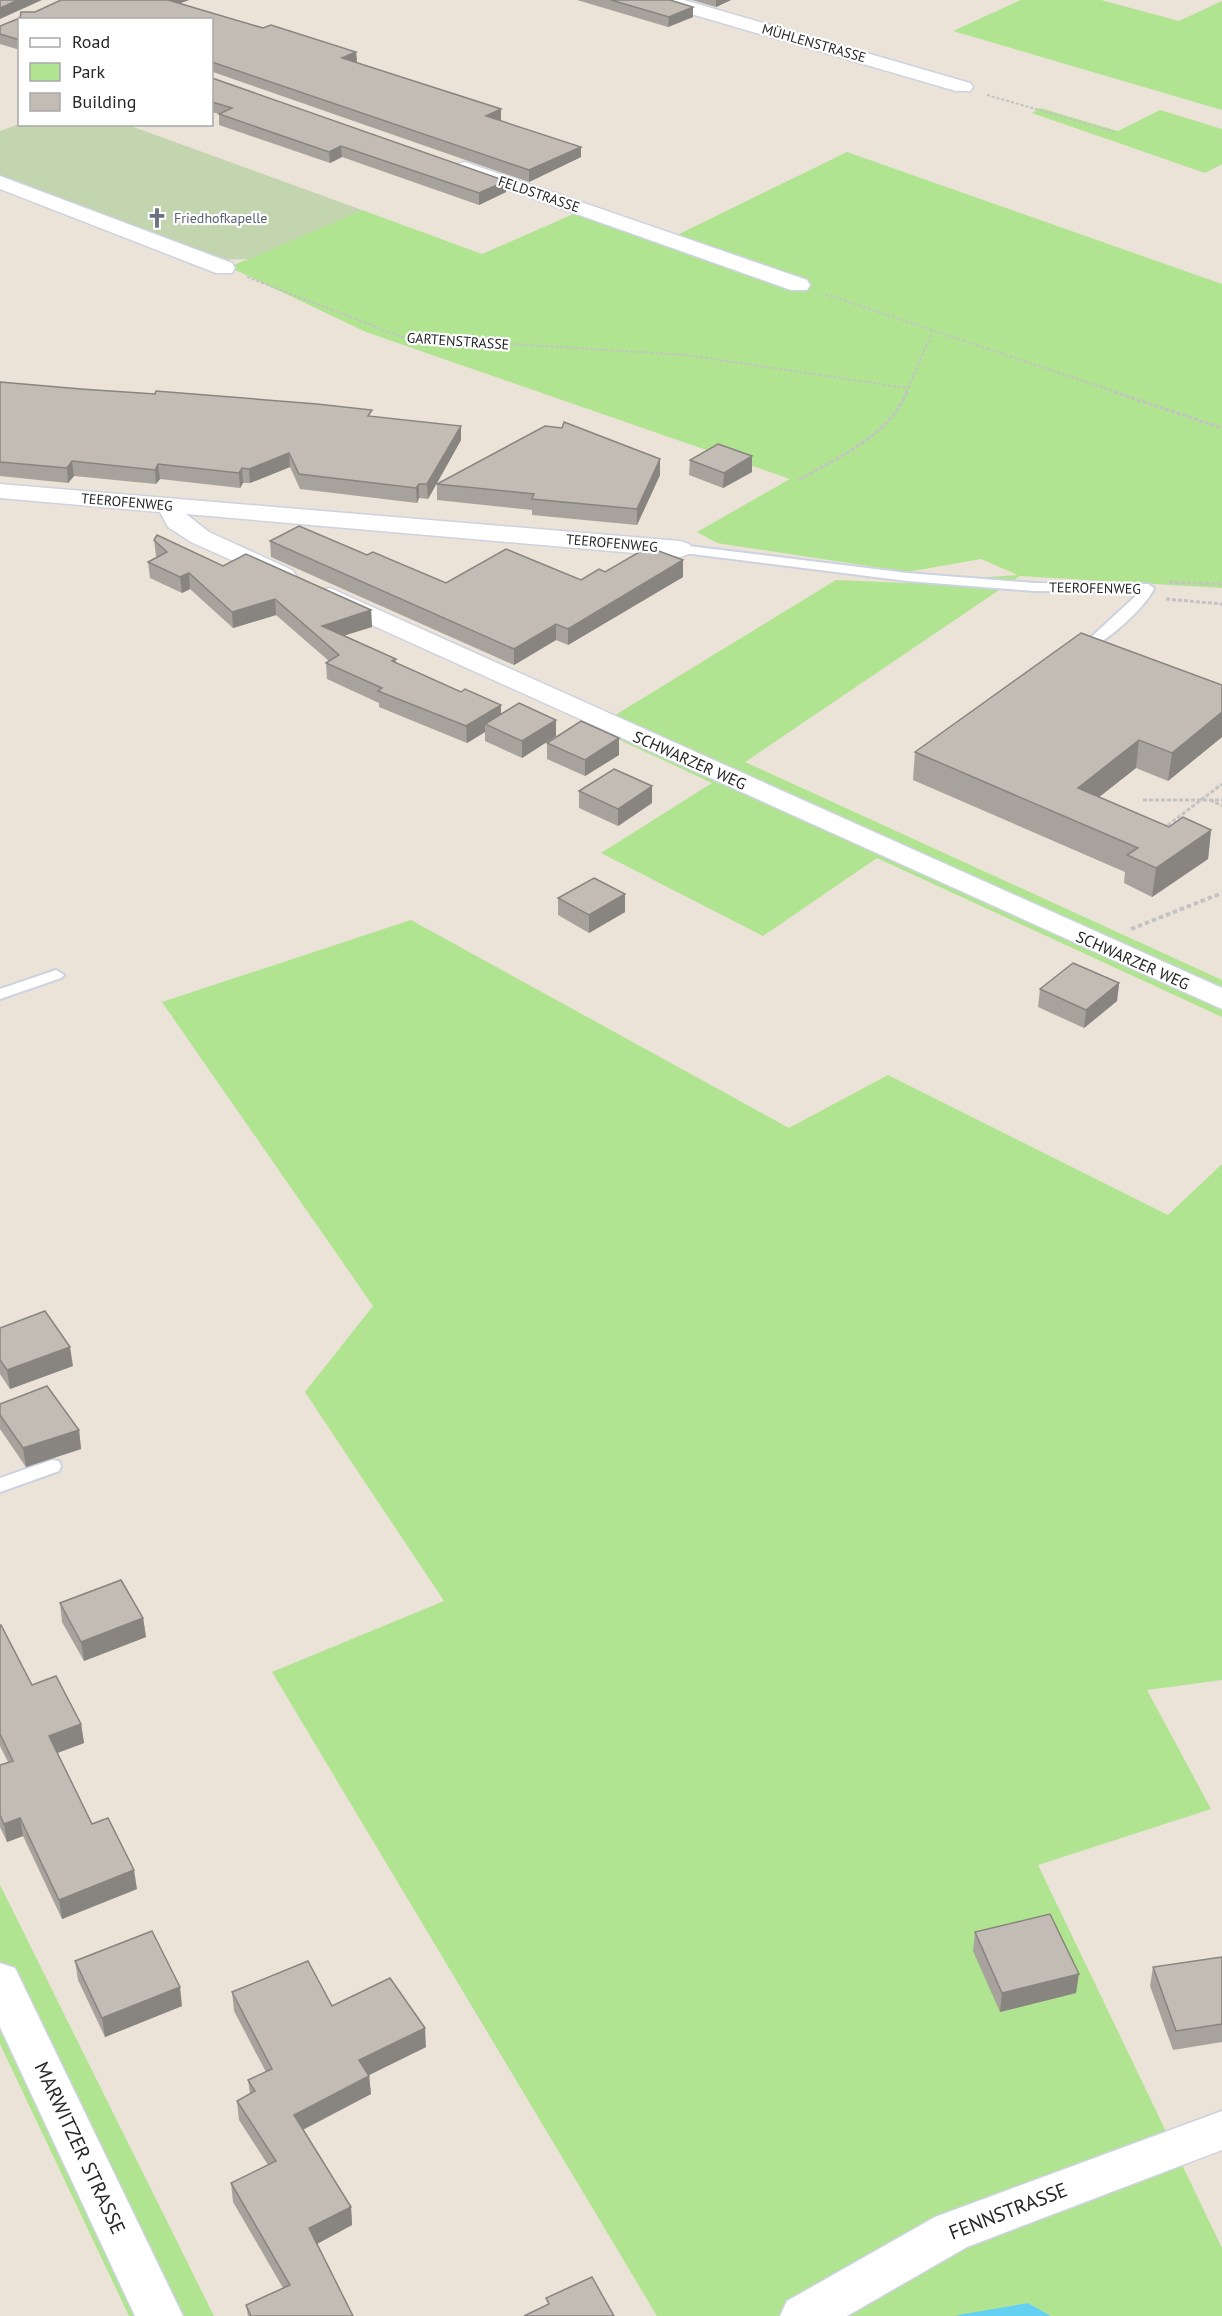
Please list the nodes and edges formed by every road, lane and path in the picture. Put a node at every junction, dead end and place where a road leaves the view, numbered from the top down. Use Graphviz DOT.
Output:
graph roads {
  1 [pos="664,0"];
  2 [pos="963,87"];
  3 [pos="1115,132"];
  4 [pos="449,162"];
  5 [pos="0,182"];
  6 [pos="224,268"];
  7 [pos="799,285"];
  8 [pos="932,332"];
  9 [pos="907,388"];
  10 [pos="1222,428"];
  11 [pos="799,480"];
  12 [pos="0,491"];
  13 [pos="170,506"];
  14 [pos="680,549"];
  15 [pos="1222,584"];
  16 [pos="1146,593"];
  17 [pos="1222,604"];
  18 [pos="1062,654"];
  19 [pos="1222,784"];
  20 [pos="1206,799"];
  21 [pos="1143,800"];
  22 [pos="1222,800"];
  23 [pos="1222,806"];
  24 [pos="1160,833"];
  25 [pos="1222,893"];
  26 [pos="1095,943"];
  27 [pos="56,975"];
  28 [pos="0,994"];
  29 [pos="1222,1000"];
  30 [pos="52,1466"];
  31 [pos="0,1485"];
  32 [pos="0,1981"];
  33 [pos="1222,2130"];
  34 [pos="159,2316"];
  35 [pos="804,2316"];
  1 -- 2 [label="street, MÜHLENSTRASSE"];
  2 -- 3 [label="path"];
  4 -- 7 [label="street, FELDSTRASSE"];
  5 -- 6 [label="street"];
  6 -- 9 [label="path, GARTENSTRASSE"];
  7 -- 8 [label="path"];
  8 -- 9 [label="path"];
  8 -- 10 [label="path"];
  9 -- 11 [label="path"];
  12 -- 13 [label="street, TEEROFENWEG"];
  13 -- 14 [label="street, TEEROFENWEG"];
  13 -- 26 [label="street, SCHWARZER WEG"];
  14 -- 16 [label="lane, TEEROFENWEG"];
  15 -- 16 [label="path, TEEROFENWEG"];
  16 -- 17 [label="path"];
  16 -- 18 [label="lane"];
  19 -- 20 [label="path"];
  20 -- 21 [label="path"];
  20 -- 22 [label="path"];
  20 -- 23 [label="path"];
  20 -- 24 [label="path"];
  25 -- 26 [label="path"];
  26 -- 29 [label="street, SCHWARZER WEG"];
  27 -- 28 [label="lane"];
  30 -- 31 [label="lane"];
  32 -- 34 [label="street, MARWITZER STRASSE"];
  33 -- 35 [label="street, FENNSTRASSE"];
}
